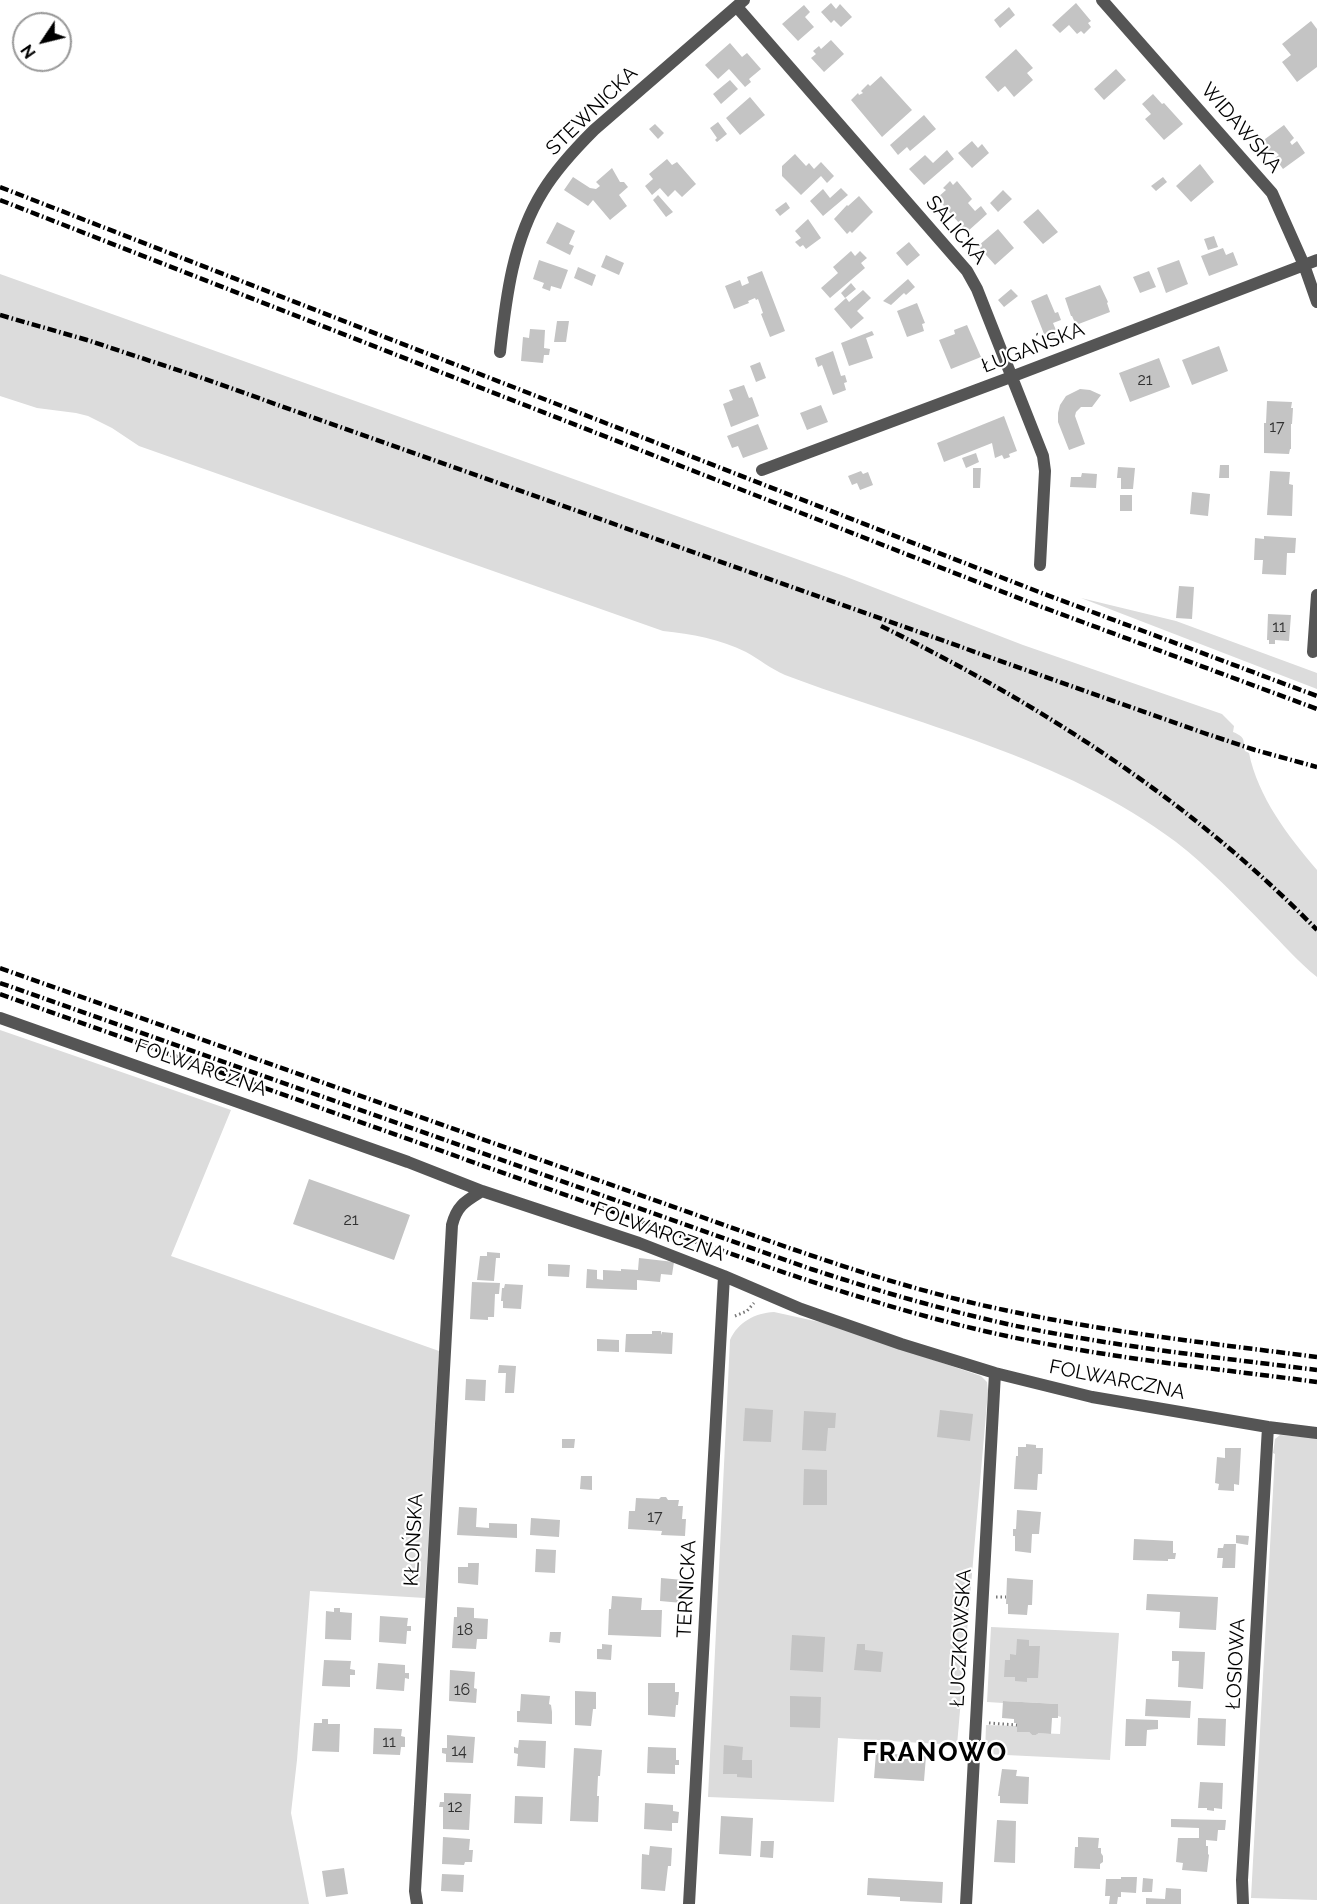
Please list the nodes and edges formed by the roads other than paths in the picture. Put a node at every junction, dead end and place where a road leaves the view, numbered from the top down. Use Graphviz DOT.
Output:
graph roads {
  1 [pos="1102,0"];
  2 [pos="741,3"];
  3 [pos="1317,260"];
  4 [pos="1304,265"];
  5 [pos="1317,302"];
  6 [pos="500,352"];
  7 [pos="1011,377"];
  8 [pos="762,470"];
  9 [pos="1040,565"];
  10 [pos="1317,594"];
  11 [pos="1313,652"];
  12 [pos="0,1018"];
  13 [pos="482,1191"];
  14 [pos="724,1276"];
  15 [pos="995,1373"];
  16 [pos="1268,1427"];
  17 [pos="1317,1433"];
  18 [pos="417,1904"];
  19 [pos="689,1904"];
  20 [pos="966,1904"];
  21 [pos="1243,1904"];
  1 -- 4 [label="street, WIDAWSKA"];
  2 -- 6 [label="street, STEWNICKA"];
  2 -- 7 [label="street, SALICKA"];
  3 -- 4 [label="street, ŁUGAŃSKA"];
  4 -- 5 [label="street, WIDAWSKA"];
  4 -- 7 [label="street, ŁUGAŃSKA"];
  7 -- 8 [label="street, ŁUGAŃSKA"];
  7 -- 9 [label="street, SALICKA"];
  10 -- 11 [label="street"];
  12 -- 13 [label="street, FOLWARCZNA"];
  13 -- 14 [label="street, FOLWARCZNA"];
  13 -- 18 [label="street, KŁOŃSKA"];
  14 -- 15 [label="street, FOLWARCZNA"];
  14 -- 19 [label="street, TERNICKA"];
  15 -- 16 [label="street, FOLWARCZNA"];
  15 -- 20 [label="street, ŁUCZKOWSKA"];
  16 -- 17 [label="street, FOLWARCZNA"];
  16 -- 21 [label="street, ŁOSIOWA"];
}
